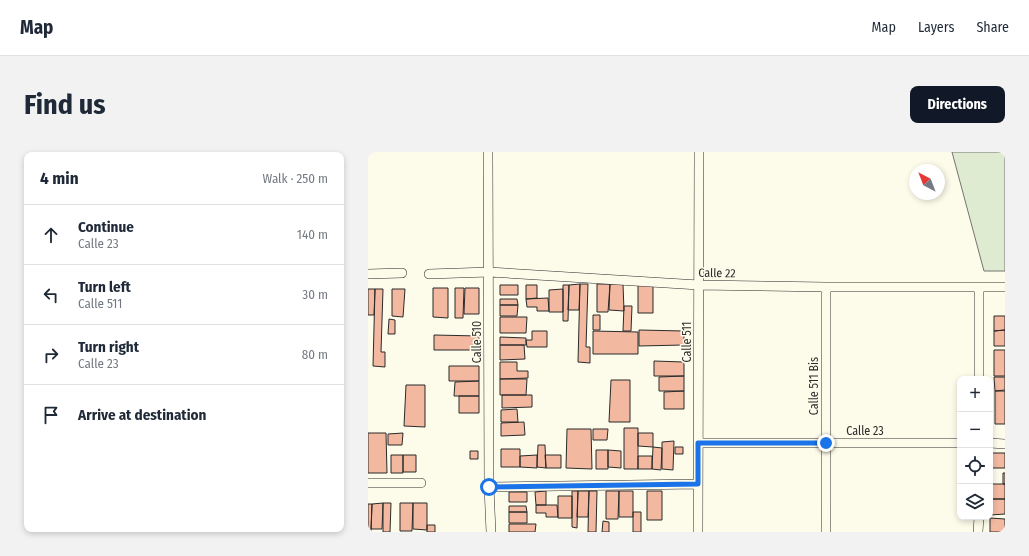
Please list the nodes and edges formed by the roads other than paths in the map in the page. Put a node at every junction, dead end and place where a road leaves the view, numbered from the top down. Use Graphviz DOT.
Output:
graph roads {
  1 [pos="488,152"];
  2 [pos="699,152"];
  3 [pos="489,272"];
  4 [pos="402,273"];
  5 [pos="368,274"];
  6 [pos="429,274"];
  7 [pos="699,285"];
  8 [pos="826,287"];
  9 [pos="979,287"];
  10 [pos="1005,287"];
  11 [pos="979,376"];
  12 [pos="698,443"];
  13 [pos="826,443"];
  14 [pos="957,443"];
  15 [pos="993,443"];
  16 [pos="1005,444"];
  17 [pos="421,483"];
  18 [pos="368,484"];
  19 [pos="698,484"];
  20 [pos="489,487"];
  21 [pos="978,520"];
  22 [pos="490,532"];
  23 [pos="698,532"];
  24 [pos="826,532"];
  25 [pos="978,532"];
  1 -- 3 [label="street, Calle 510"];
  2 -- 7 [label="street, Calle 511"];
  3 -- 6 [label="street, Calle 22"];
  3 -- 7 [label="street, Calle 22"];
  3 -- 20 [label="street, Calle 510"];
  4 -- 5 [label="street"];
  7 -- 8 [label="street, Calle 22"];
  7 -- 12 [label="street, Calle 511"];
  8 -- 9 [label="street, Calle 22"];
  8 -- 13 [label="street, Calle 511 Bis"];
  9 -- 10 [label="street, Calle 22"];
  9 -- 11 [label="street"];
  12 -- 13 [label="street, Calle 23"];
  12 -- 19 [label="street, Calle 511"];
  13 -- 14 [label="street, Calle 23"];
  13 -- 24 [label="street, Calle 511 Bis"];
  15 -- 16 [label="street"];
  17 -- 18 [label="street"];
  19 -- 20 [label="street"];
  19 -- 23 [label="street, Calle 511"];
  20 -- 22 [label="street, Calle 510"];
  21 -- 25 [label="street"];
}
